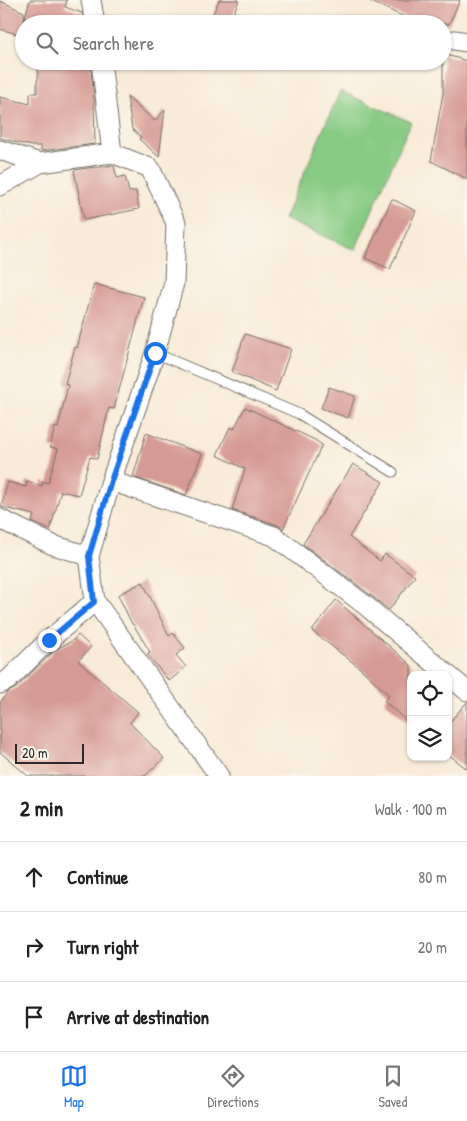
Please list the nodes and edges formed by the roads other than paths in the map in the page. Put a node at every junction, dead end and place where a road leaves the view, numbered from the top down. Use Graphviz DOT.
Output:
graph roads {
  1 [pos="91,0"];
  2 [pos="94,15"];
  3 [pos="102,70"];
  4 [pos="0,150"];
  5 [pos="112,153"];
  6 [pos="40,163"];
  7 [pos="0,186"];
  8 [pos="155,353"];
  9 [pos="393,472"];
  10 [pos="111,481"];
  11 [pos="0,519"];
  12 [pos="89,556"];
  13 [pos="94,602"];
  14 [pos="443,671"];
  15 [pos="452,678"];
  16 [pos="0,684"];
  17 [pos="467,691"];
  18 [pos="219,776"];
  1 -- 2 [label="street"];
  3 -- 5 [label="street"];
  4 -- 6 [label="street"];
  5 -- 6 [label="street"];
  5 -- 8 [label="street"];
  6 -- 7 [label="street"];
  8 -- 9 [label="lane"];
  8 -- 10 [label="street"];
  10 -- 12 [label="street"];
  10 -- 14 [label="street"];
  11 -- 12 [label="street"];
  12 -- 13 [label="street"];
  13 -- 16 [label="street"];
  13 -- 18 [label="street"];
  15 -- 17 [label="street"];
}
